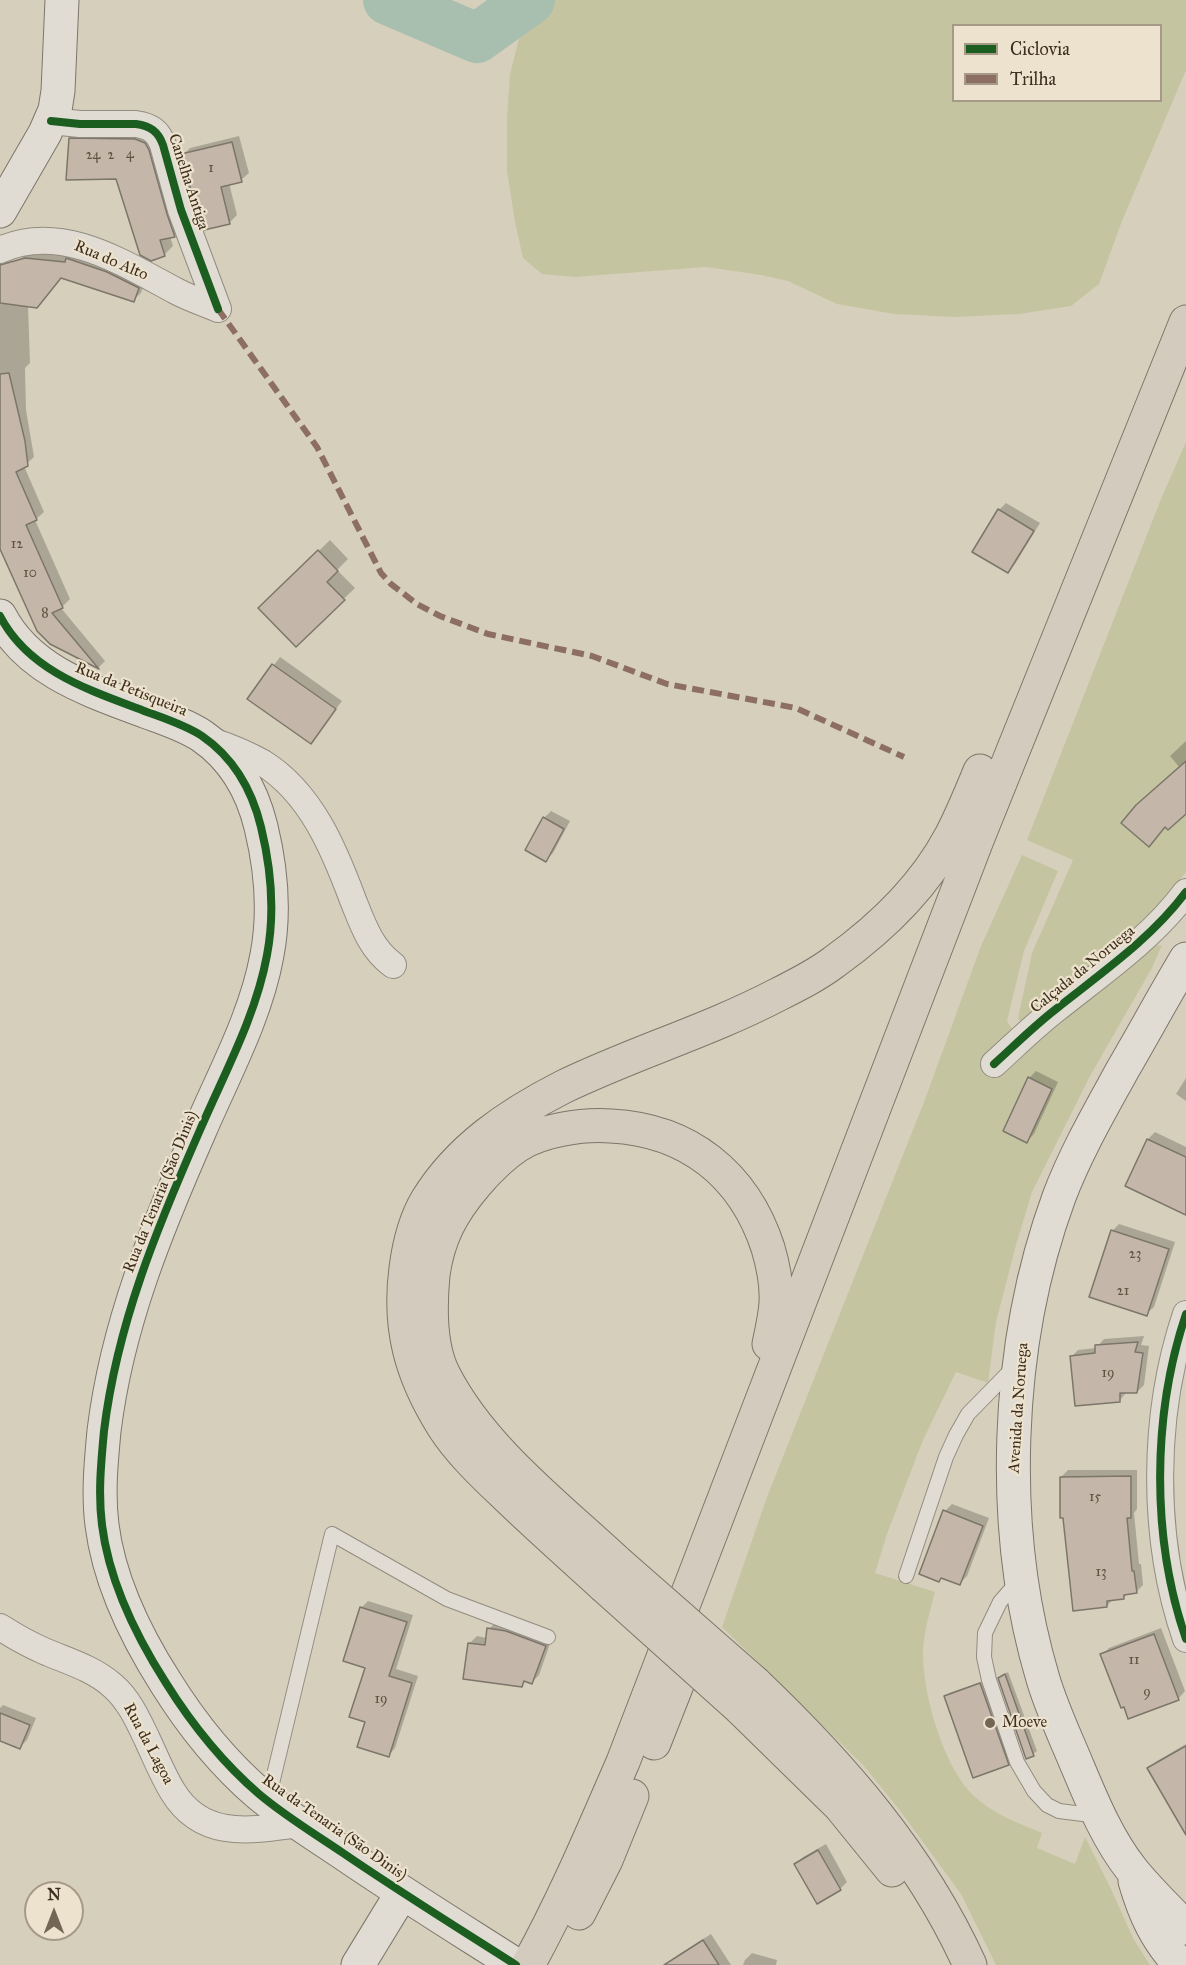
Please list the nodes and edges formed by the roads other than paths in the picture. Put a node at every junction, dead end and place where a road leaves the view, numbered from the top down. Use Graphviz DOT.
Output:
graph roads {
  1 [pos="62,0"];
  2 [pos="55,106"];
  3 [pos="0,211"];
  4 [pos="0,250"];
  5 [pos="218,309"];
  6 [pos="1186,317"];
  7 [pos="1186,322"];
  8 [pos="1186,377"];
  9 [pos="2,621"];
  10 [pos="204,737"];
  11 [pos="1186,892"];
  12 [pos="1186,959"];
  13 [pos="393,965"];
  14 [pos="994,1064"];
  15 [pos="1186,1314"];
  16 [pos="1019,1362"];
  17 [pos="610,1574"];
  18 [pos="906,1576"];
  19 [pos="1020,1579"];
  20 [pos="0,1627"];
  21 [pos="548,1637"];
  22 [pos="1186,1639"];
  23 [pos="748,1695"];
  24 [pos="623,1762"];
  25 [pos="268,1801"];
  26 [pos="1099,1816"];
  27 [pos="300,1824"];
  28 [pos="1132,1870"];
  29 [pos="402,1893"];
  30 [pos="1186,1928"];
  31 [pos="553,1949"];
  32 [pos="358,1965"];
  33 [pos="516,1965"];
  34 [pos="528,1965"];
  35 [pos="946,1965"];
  36 [pos="970,1965"];
  37 [pos="1180,1965"];
  1 -- 2 [label="street"];
  2 -- 3 [label="street"];
  2 -- 5 [label="street, Canelha Antiga"];
  4 -- 5 [label="street, Rua do Alto"];
  6 -- 17 [label="highway"];
  7 -- 24 [label="highway"];
  8 -- 31 [label="highway"];
  9 -- 10 [label="street, Rua da Petisqueira"];
  10 -- 13 [label="street"];
  10 -- 25 [label="street, Rua da Tenaria (São Dinis)"];
  11 -- 14 [label="street, Calçada da Noruega"];
  12 -- 16 [label="street, Avenida da Noruega"];
  15 -- 22 [label="street"];
  16 -- 18 [label="lane"];
  16 -- 19 [label="street, Avenida da Noruega"];
  17 -- 23 [label="highway, bridge"];
  17 -- 24 [label="highway"];
  19 -- 26 [label="street, Avenida da Noruega"];
  19 -- 26 [label="lane"];
  20 -- 27 [label="street, Rua da Lagoa"];
  21 -- 25 [label="lane"];
  23 -- 35 [label="highway"];
  23 -- 36 [label="highway"];
  24 -- 31 [label="highway"];
  25 -- 27 [label="street, Rua da Tenaria (São Dinis)"];
  26 -- 28 [label="street, Avenida da Noruega"];
  27 -- 29 [label="street, Rua da Tenaria (São Dinis)"];
  28 -- 30 [label="street"];
  28 -- 37 [label="street"];
  29 -- 32 [label="street"];
  29 -- 33 [label="street, Rua da Tenaria (São Dinis)"];
  31 -- 34 [label="highway"];
}
